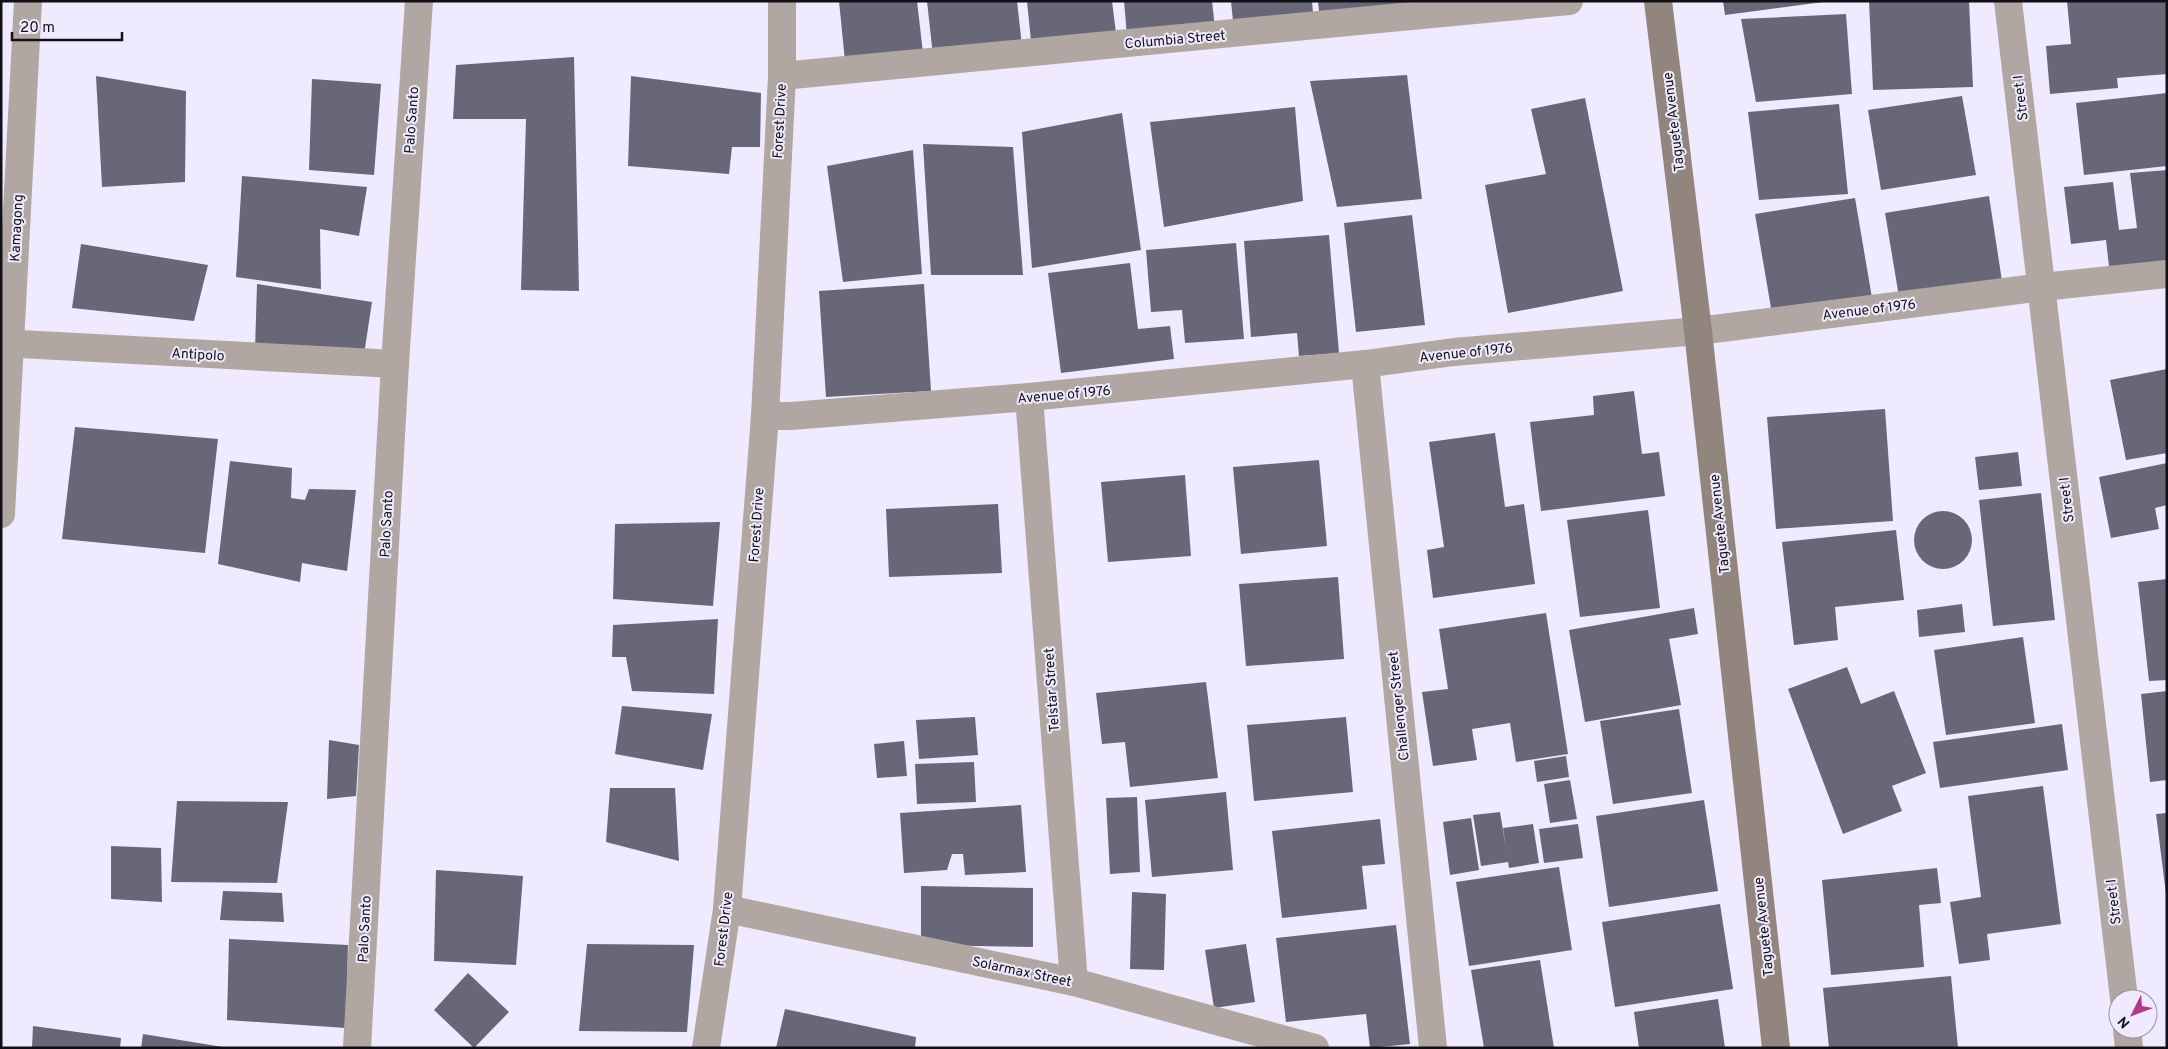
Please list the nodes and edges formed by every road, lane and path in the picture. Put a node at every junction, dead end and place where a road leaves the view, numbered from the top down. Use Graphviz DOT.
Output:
graph roads {
  1 [pos="28,1"];
  2 [pos="419,1"];
  3 [pos="782,1"];
  4 [pos="1568,1"];
  5 [pos="1658,1"];
  6 [pos="2008,1"];
  7 [pos="782,76"];
  8 [pos="2167,274"];
  9 [pos="2042,286"];
  10 [pos="1698,332"];
  11 [pos="6,343"];
  12 [pos="395,364"];
  13 [pos="1365,364"];
  14 [pos="1029,397"];
  15 [pos="764,416"];
  16 [pos="1,514"];
  17 [pos="727,909"];
  18 [pos="1074,982"];
  19 [pos="2123,989"];
  20 [pos="357,1048"];
  21 [pos="706,1048"];
  22 [pos="1315,1048"];
  23 [pos="1432,1048"];
  24 [pos="1776,1048"];
  1 -- 11 [label="street, Kamagong"];
  2 -- 12 [label="street, Palo Santo"];
  3 -- 7 [label="street, Forest Drive"];
  4 -- 7 [label="street, Columbia Street"];
  5 -- 10 [label="street, Taguete Avenue"];
  6 -- 9 [label="street, Street I"];
  7 -- 15 [label="street, Forest Drive"];
  8 -- 9 [label="street, Avenue of 1976"];
  9 -- 10 [label="street, Avenue of 1976"];
  9 -- 19 [label="street, Street I"];
  10 -- 13 [label="street, Avenue of 1976"];
  10 -- 24 [label="street, Taguete Avenue"];
  11 -- 12 [label="street, Antipolo"];
  11 -- 16 [label="street, Kamagong"];
  12 -- 20 [label="street, Palo Santo"];
  13 -- 14 [label="street, Avenue of 1976"];
  13 -- 23 [label="street, Challenger Street"];
  14 -- 15 [label="street, Avenue of 1976"];
  14 -- 18 [label="street, Telstar Street"];
  15 -- 17 [label="street, Forest Drive"];
  17 -- 18 [label="street, Solarmax Street"];
  17 -- 21 [label="street, Forest Drive"];
  18 -- 22 [label="street, Solarmax Street"];
}
